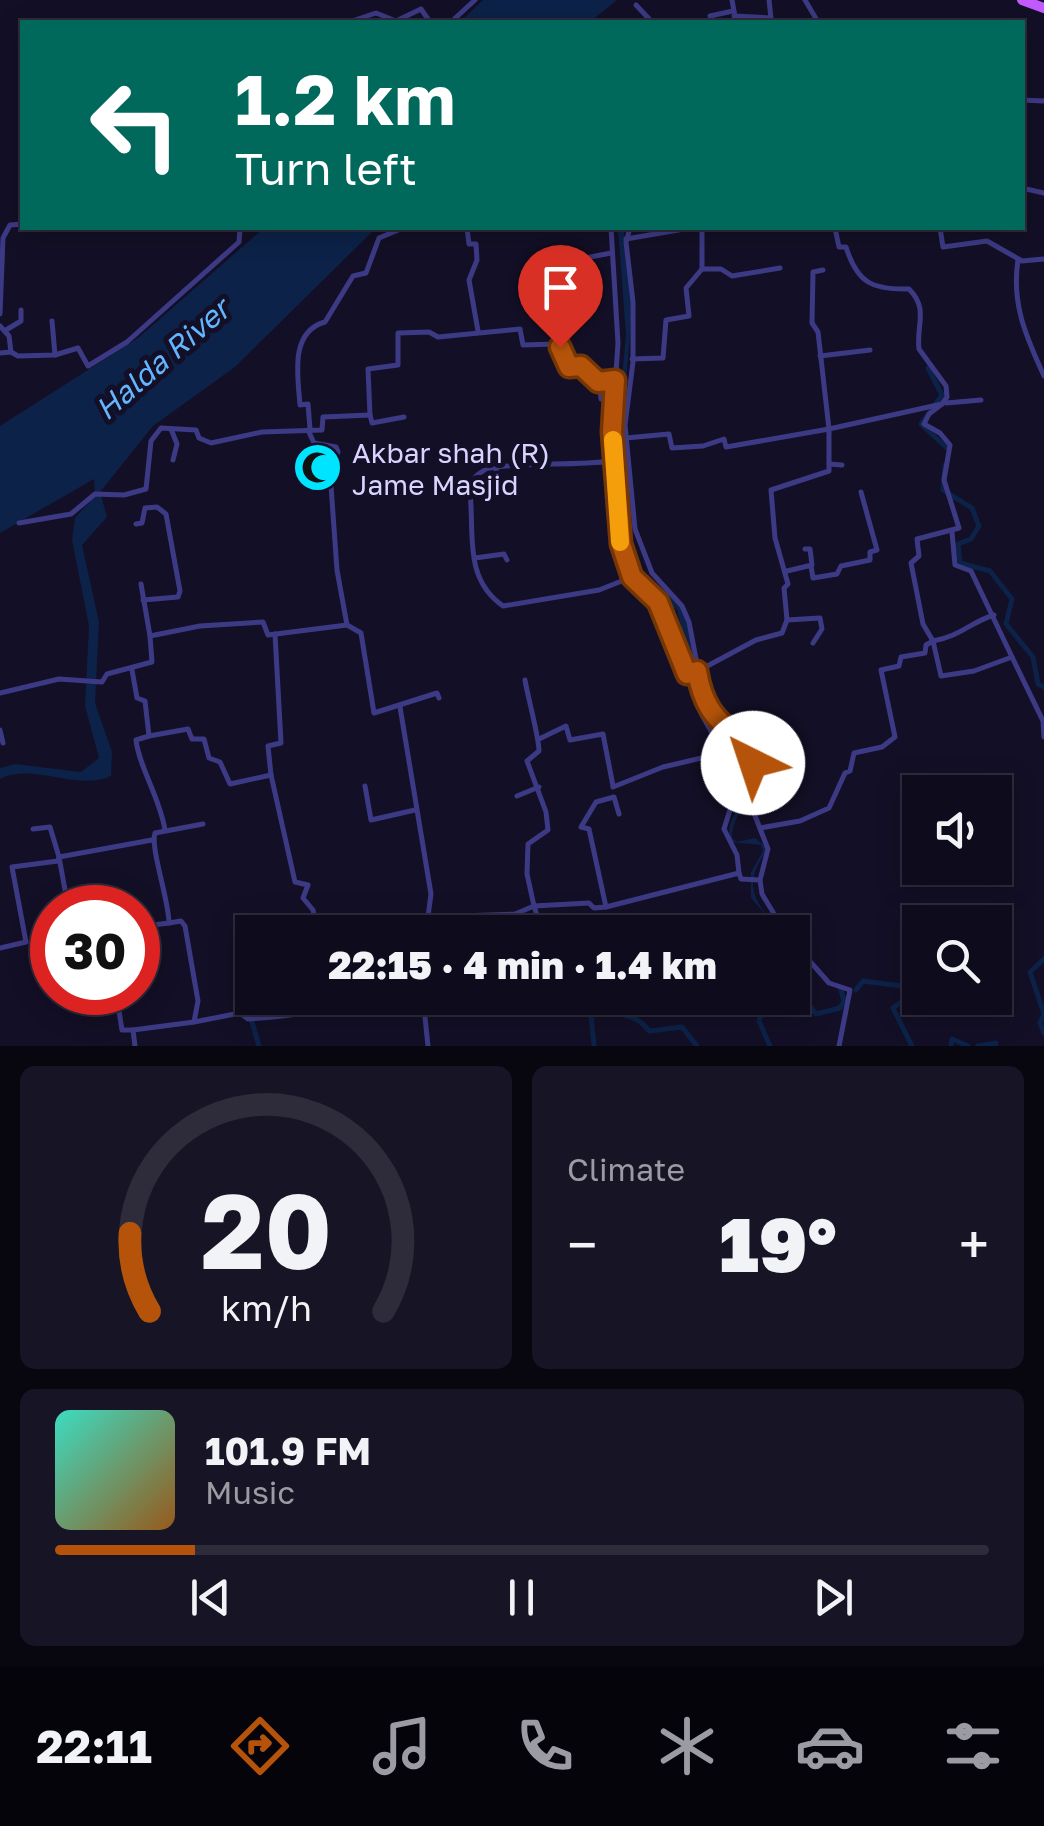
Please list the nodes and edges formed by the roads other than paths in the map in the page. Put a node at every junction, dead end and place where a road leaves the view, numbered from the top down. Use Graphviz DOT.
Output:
graph roads {
  1 [pos="418,0"];
  2 [pos="475,0"];
  3 [pos="732,0"];
  4 [pos="769,0"];
  5 [pos="1022,0"];
  6 [pos="636,5"];
  7 [pos="1044,8"];
  8 [pos="421,9"];
  9 [pos="710,16"];
  10 [pos="734,16"];
  11 [pos="354,20"];
  12 [pos="387,20"];
  13 [pos="396,20"];
  14 [pos="429,20"];
  15 [pos="454,20"];
  16 [pos="650,20"];
  17 [pos="771,20"];
  18 [pos="20,224"];
  19 [pos="240,230"];
  20 [pos="399,230"];
  21 [pos="467,230"];
  22 [pos="612,230"];
  23 [pos="629,230"];
  24 [pos="678,230"];
  25 [pos="702,230"];
  26 [pos="835,230"];
  27 [pos="940,230"];
  28 [pos="626,239"];
  29 [pos="611,253"];
  30 [pos="568,255"];
  31 [pos="1044,259"];
  32 [pos="1018,260"];
  33 [pos="780,268"];
  34 [pos="1,270"];
  35 [pos="702,270"];
  36 [pos="823,270"];
  37 [pos="21,310"];
  38 [pos="0,314"];
  39 [pos="52,321"];
  40 [pos="629,322"];
  41 [pos="615,323"];
  42 [pos="3,328"];
  43 [pos="478,332"];
  44 [pos="870,350"];
  45 [pos="1040,351"];
  46 [pos="10,352"];
  47 [pos="0,353"];
  48 [pos="55,356"];
  49 [pos="820,356"];
  50 [pos="632,359"];
  51 [pos="1044,376"];
  52 [pos="615,380"];
  53 [pos="599,381"];
  54 [pos="606,399"];
  55 [pos="981,400"];
  56 [pos="944,404"];
  57 [pos="370,414"];
  58 [pos="404,418"];
  59 [pos="829,428"];
  60 [pos="171,429"];
  61 [pos="309,430"];
  62 [pos="626,438"];
  63 [pos="173,460"];
  64 [pos="614,460"];
  65 [pos="830,464"];
  66 [pos="842,465"];
  67 [pos="496,467"];
  68 [pos="497,480"];
  69 [pos="861,492"];
  70 [pos="18,523"];
  71 [pos="136,524"];
  72 [pos="952,532"];
  73 [pos="806,550"];
  74 [pos="476,558"];
  75 [pos="507,560"];
  76 [pos="810,566"];
  77 [pos="787,571"];
  78 [pos="632,577"];
  79 [pos="140,584"];
  80 [pos="144,600"];
  81 [pos="994,615"];
  82 [pos="786,620"];
  83 [pos="347,625"];
  84 [pos="275,634"];
  85 [pos="150,636"];
  86 [pos="934,641"];
  87 [pos="813,643"];
  88 [pos="1012,657"];
  89 [pos="132,670"];
  90 [pos="692,673"];
  91 [pos="526,680"];
  92 [pos="0,693"];
  93 [pos="439,698"];
  94 [pos="400,707"];
  95 [pos="0,730"];
  96 [pos="148,736"];
  97 [pos="1044,737"];
  98 [pos="539,738"];
  99 [pos="2,743"];
  100 [pos="723,753"];
  101 [pos="271,776"];
  102 [pos="365,786"];
  103 [pos="614,787"];
  104 [pos="539,788"];
  105 [pos="517,796"];
  106 [pos="614,797"];
  107 [pos="414,810"];
  108 [pos="619,814"];
  109 [pos="203,824"];
  110 [pos="760,828"];
  111 [pos="33,829"];
  112 [pos="165,830"];
  113 [pos="152,840"];
  114 [pos="60,857"];
  115 [pos="739,873"];
  116 [pos="754,880"];
  117 [pos="65,885"];
  118 [pos="534,906"];
  119 [pos="606,907"];
  120 [pos="315,915"];
  121 [pos="431,915"];
  122 [pos="487,915"];
  123 [pos="537,915"];
  124 [pos="775,915"];
  125 [pos="169,923"];
  126 [pos="160,924"];
  127 [pos="0,948"];
  128 [pos="810,961"];
  129 [pos="235,1014"];
  130 [pos="120,1015"];
  131 [pos="242,1015"];
  132 [pos="280,1015"];
  133 [pos="424,1015"];
  134 [pos="194,1022"];
  135 [pos="133,1030"];
  136 [pos="135,1046"];
  137 [pos="428,1046"];
  138 [pos="838,1046"];
  1 -- 8 [label="street"];
  2 -- 15 [label="street"];
  3 -- 10 [label="street"];
  4 -- 17 [label="street"];
  5 -- 7 [label="main road"];
  6 -- 16 [label="street"];
  8 -- 13 [label="street"];
  8 -- 14 [label="street"];
  9 -- 10 [label="street"];
  10 -- 17 [label="street"];
  11 -- 12 [label="street"];
  18 -- 34 [label="street"];
  19 -- 48 [label="street"];
  20 -- 61 [label="street"];
  21 -- 43 [label="street"];
  22 -- 29 [label="street"];
  23 -- 28 [label="street"];
  24 -- 28 [label="street"];
  25 -- 35 [label="street"];
  26 -- 56 [label="street"];
  27 -- 32 [label="street"];
  28 -- 40 [label="street"];
  29 -- 30 [label="street"];
  29 -- 41 [label="street"];
  31 -- 32 [label="street"];
  32 -- 45 [label="street"];
  33 -- 35 [label="street"];
  34 -- 38 [label="street"];
  35 -- 50 [label="street"];
  36 -- 49 [label="street"];
  37 -- 42 [label="street"];
  39 -- 48 [label="street"];
  40 -- 41 [label="street"];
  40 -- 50 [label="street"];
  41 -- 52 [label="street"];
  42 -- 46 [label="street"];
  43 -- 53 [label="street"];
  43 -- 57 [label="street"];
  44 -- 49 [label="street"];
  45 -- 51 [label="street"];
  46 -- 47 [label="street"];
  46 -- 48 [label="street"];
  49 -- 59 [label="street"];
  50 -- 62 [label="street"];
  52 -- 53 [label="street"];
  52 -- 64 [label="street"];
  53 -- 54 [label="street"];
  55 -- 56 [label="street"];
  56 -- 59 [label="street"];
  56 -- 72 [label="street"];
  57 -- 58 [label="street"];
  57 -- 61 [label="street"];
  59 -- 62 [label="street"];
  59 -- 65 [label="street"];
  60 -- 61 [label="street"];
  60 -- 63 [label="street"];
  60 -- 70 [label="street"];
  61 -- 83 [label="street"];
  62 -- 90 [label="street"];
  64 -- 67 [label="street"];
  64 -- 78 [label="street"];
  65 -- 66 [label="street"];
  65 -- 77 [label="street"];
  67 -- 68 [label="street"];
  67 -- 74 [label="street"];
  69 -- 76 [label="street"];
  71 -- 80 [label="street"];
  72 -- 81 [label="street"];
  72 -- 86 [label="street"];
  73 -- 76 [label="street"];
  74 -- 75 [label="street"];
  74 -- 78 [label="street"];
  76 -- 77 [label="street"];
  77 -- 82 [label="street"];
  78 -- 90 [label="street"];
  79 -- 80 [label="street"];
  80 -- 85 [label="street"];
  81 -- 86 [label="street"];
  81 -- 88 [label="street"];
  82 -- 87 [label="street"];
  82 -- 90 [label="street"];
  83 -- 84 [label="street"];
  83 -- 94 [label="street"];
  84 -- 85 [label="street"];
  84 -- 101 [label="street"];
  85 -- 89 [label="street"];
  86 -- 88 [label="street"];
  86 -- 110 [label="street"];
  88 -- 97 [label="street"];
  89 -- 92 [label="street"];
  89 -- 96 [label="street"];
  90 -- 100 [label="street"];
  90 -- 110 [label="street"];
  91 -- 98 [label="street"];
  93 -- 94 [label="street"];
  94 -- 107 [label="street"];
  95 -- 99 [label="street"];
  96 -- 101 [label="street"];
  96 -- 112 [label="street"];
  98 -- 103 [label="street"];
  98 -- 104 [label="street"];
  100 -- 103 [label="street"];
  100 -- 115 [label="street"];
  101 -- 120 [label="street"];
  102 -- 107 [label="street"];
  103 -- 106 [label="street"];
  104 -- 105 [label="street"];
  104 -- 118 [label="street"];
  106 -- 108 [label="street"];
  106 -- 119 [label="street"];
  107 -- 121 [label="street"];
  109 -- 112 [label="street"];
  110 -- 116 [label="street"];
  111 -- 114 [label="street"];
  112 -- 113 [label="street"];
  113 -- 114 [label="street"];
  113 -- 125 [label="street"];
  114 -- 117 [label="street"];
  114 -- 127 [label="street"];
  115 -- 116 [label="street"];
  115 -- 119 [label="street"];
  116 -- 124 [label="street"];
  118 -- 119 [label="street"];
  118 -- 122 [label="street"];
  118 -- 123 [label="street"];
  125 -- 126 [label="street"];
  125 -- 134 [label="street"];
  128 -- 138 [label="street"];
  129 -- 134 [label="street"];
  130 -- 135 [label="street"];
  131 -- 132 [label="street"];
  133 -- 137 [label="street"];
  134 -- 135 [label="street"];
  135 -- 136 [label="street"];
}
